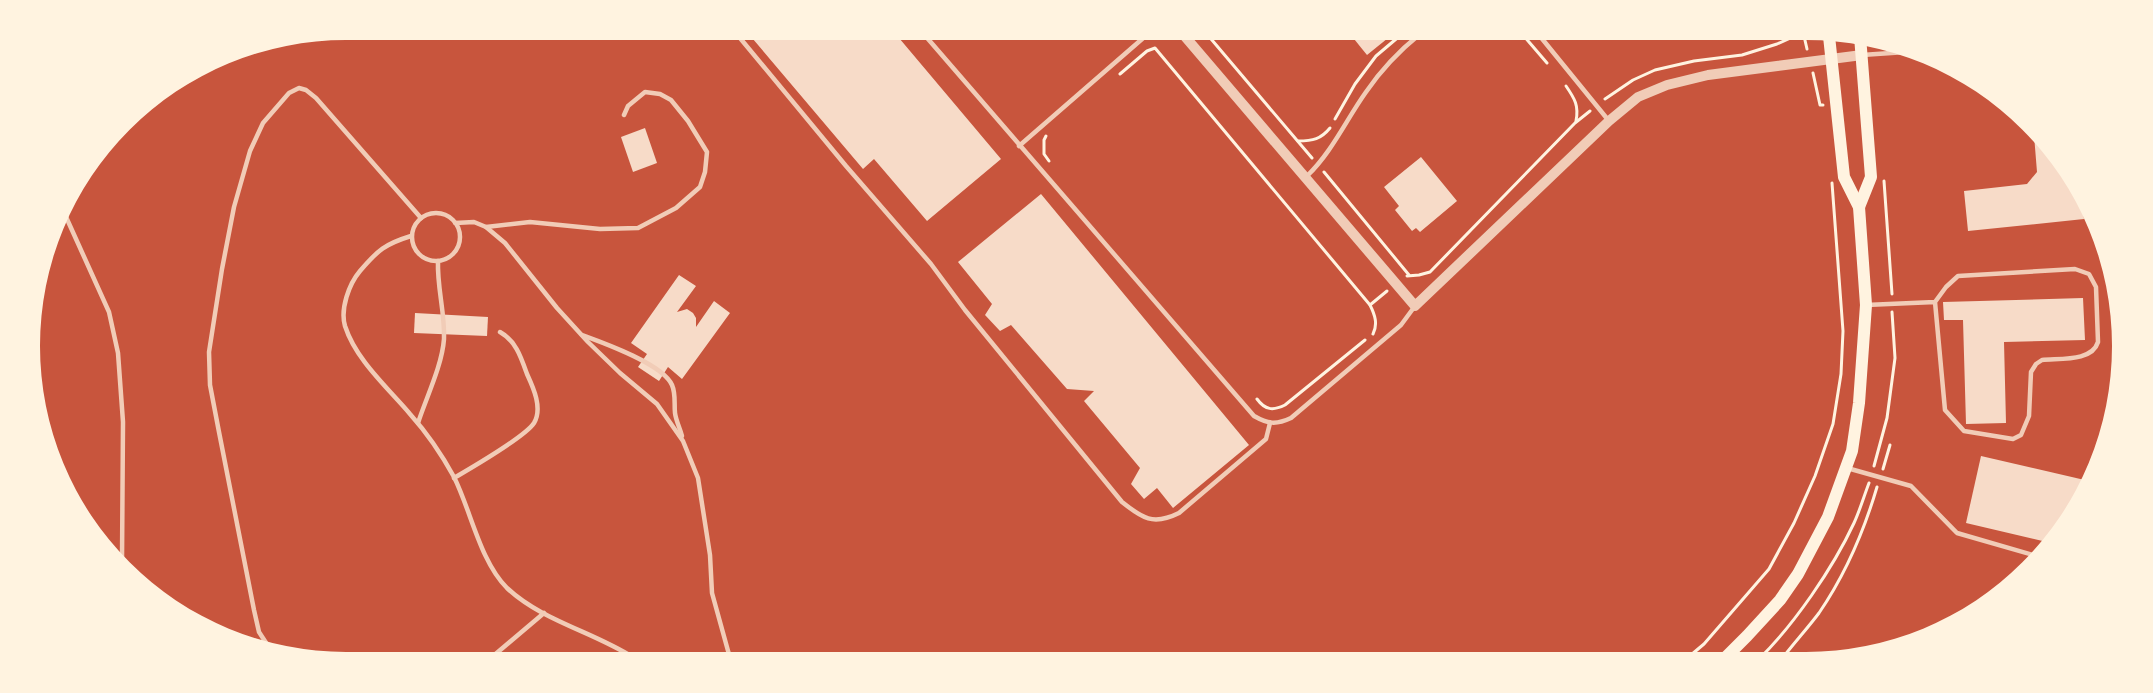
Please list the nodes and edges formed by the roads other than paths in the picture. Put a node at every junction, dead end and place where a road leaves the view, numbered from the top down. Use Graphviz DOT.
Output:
graph roads {
  1 [pos="742,40"];
  2 [pos="929,40"];
  3 [pos="1141,40"];
  4 [pos="1188,40"];
  5 [pos="1413,40"];
  6 [pos="1543,40"];
  7 [pos="1829,41"];
  8 [pos="1861,45"];
  9 [pos="1892,53"];
  10 [pos="1862,55"];
  11 [pos="1831,58"];
  12 [pos="624,115"];
  13 [pos="1609,121"];
  14 [pos="1019,146"];
  15 [pos="1304,178"];
  16 [pos="1859,207"];
  17 [pos="421,218"];
  18 [pos="68,221"];
  19 [pos="455,223"];
  20 [pos="486,227"];
  21 [pos="411,236"];
  22 [pos="438,261"];
  23 [pos="1935,302"];
  24 [pos="1866,305"];
  25 [pos="1415,306"];
  26 [pos="500,332"];
  27 [pos="581,334"];
  28 [pos="418,423"];
  29 [pos="1270,423"];
  30 [pos="683,441"];
  31 [pos="1847,468"];
  32 [pos="454,478"];
  33 [pos="122,554"];
  34 [pos="2031,554"];
  35 [pos="544,613"];
  36 [pos="266,642"];
  37 [pos="498,652"];
  38 [pos="624,652"];
  39 [pos="728,652"];
  40 [pos="1731,652"];
  1 -- 29 [label="lane"];
  2 -- 14 [label="lane"];
  3 -- 14 [label="lane"];
  4 -- 15 [label="street"];
  5 -- 15 [label="lane"];
  6 -- 13 [label="lane"];
  7 -- 11 [label="main road"];
  8 -- 10 [label="main road"];
  9 -- 10 [label="lane"];
  10 -- 11 [label="street"];
  10 -- 16 [label="main road"];
  11 -- 13 [label="street"];
  11 -- 16 [label="main road"];
  12 -- 20 [label="lane"];
  13 -- 25 [label="street"];
  14 -- 29 [label="lane"];
  15 -- 25 [label="street"];
  16 -- 24 [label="main road"];
  17 -- 19 [label="lane"];
  17 -- 21 [label="lane"];
  17 -- 36 [label="lane"];
  18 -- 33 [label="lane"];
  19 -- 20 [label="lane"];
  19 -- 22 [label="lane"];
  20 -- 27 [label="lane"];
  21 -- 22 [label="lane"];
  21 -- 28 [label="lane"];
  22 -- 28 [label="lane"];
  23 -- 23 [label="lane"];
  23 -- 24 [label="lane"];
  24 -- 31 [label="main road"];
  25 -- 29 [label="lane"];
  26 -- 32 [label="lane"];
  27 -- 30 [label="lane"];
  27 -- 30 [label="lane"];
  28 -- 32 [label="lane"];
  30 -- 39 [label="lane"];
  31 -- 34 [label="lane"];
  31 -- 40 [label="main road"];
  32 -- 35 [label="lane"];
  35 -- 37 [label="lane"];
  35 -- 38 [label="lane"];
}
